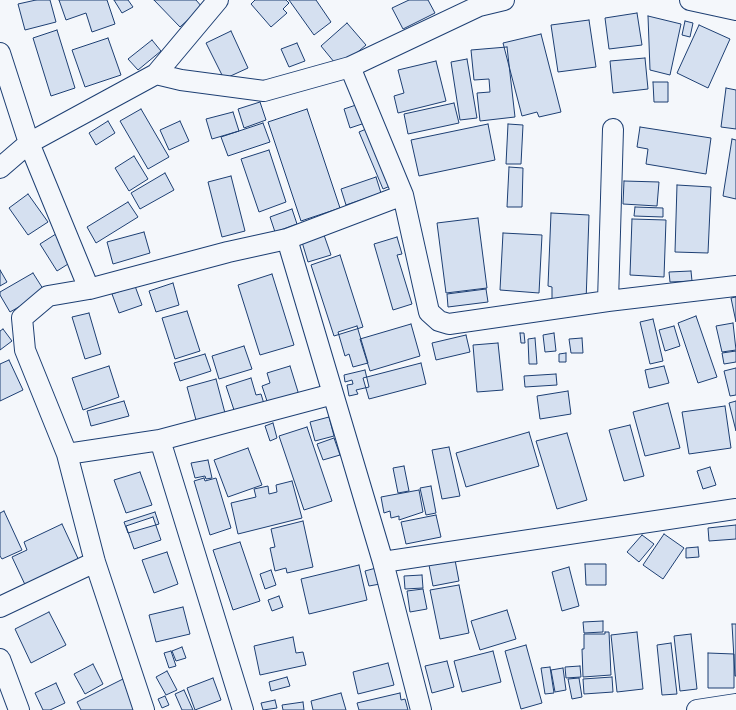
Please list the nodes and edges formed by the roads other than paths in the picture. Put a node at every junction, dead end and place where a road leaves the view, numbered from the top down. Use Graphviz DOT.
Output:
graph roads {
  1 [pos="218,0"];
  2 [pos="504,0"];
  3 [pos="690,0"];
  4 [pos="479,3"];
  5 [pos="736,10"];
  6 [pos="0,53"];
  7 [pos="350,67"];
  8 [pos="156,74"];
  9 [pos="613,128"];
  10 [pos="29,143"];
  11 [pos="0,168"];
  12 [pos="404,195"];
  13 [pos="287,239"];
  14 [pos="736,286"];
  15 [pos="89,289"];
  16 [pos="608,301"];
  17 [pos="333,394"];
  18 [pos="160,440"];
  19 [pos="67,454"];
  20 [pos="736,509"];
  21 [pos="95,562"];
  22 [pos="383,562"];
  23 [pos="0,608"];
  24 [pos="0,659"];
  25 [pos="736,704"];
  26 [pos="19,710"];
  27 [pos="144,710"];
  28 [pos="243,710"];
  29 [pos="421,710"];
  30 [pos="697,710"];
  1 -- 8 [label="street"];
  2 -- 4 [label="street"];
  3 -- 5 [label="street"];
  4 -- 7 [label="street"];
  6 -- 10 [label="street"];
  7 -- 8 [label="street"];
  7 -- 12 [label="street"];
  8 -- 10 [label="street"];
  9 -- 16 [label="street"];
  10 -- 11 [label="street"];
  10 -- 15 [label="street"];
  12 -- 13 [label="street"];
  12 -- 16 [label="street"];
  13 -- 15 [label="street"];
  13 -- 17 [label="street"];
  14 -- 16 [label="street"];
  15 -- 19 [label="street"];
  17 -- 18 [label="street"];
  17 -- 22 [label="street"];
  18 -- 19 [label="street"];
  18 -- 28 [label="street"];
  19 -- 21 [label="street"];
  20 -- 22 [label="street"];
  21 -- 23 [label="street"];
  21 -- 27 [label="street"];
  22 -- 29 [label="street"];
  24 -- 26 [label="street"];
  25 -- 30 [label="street"];
}
